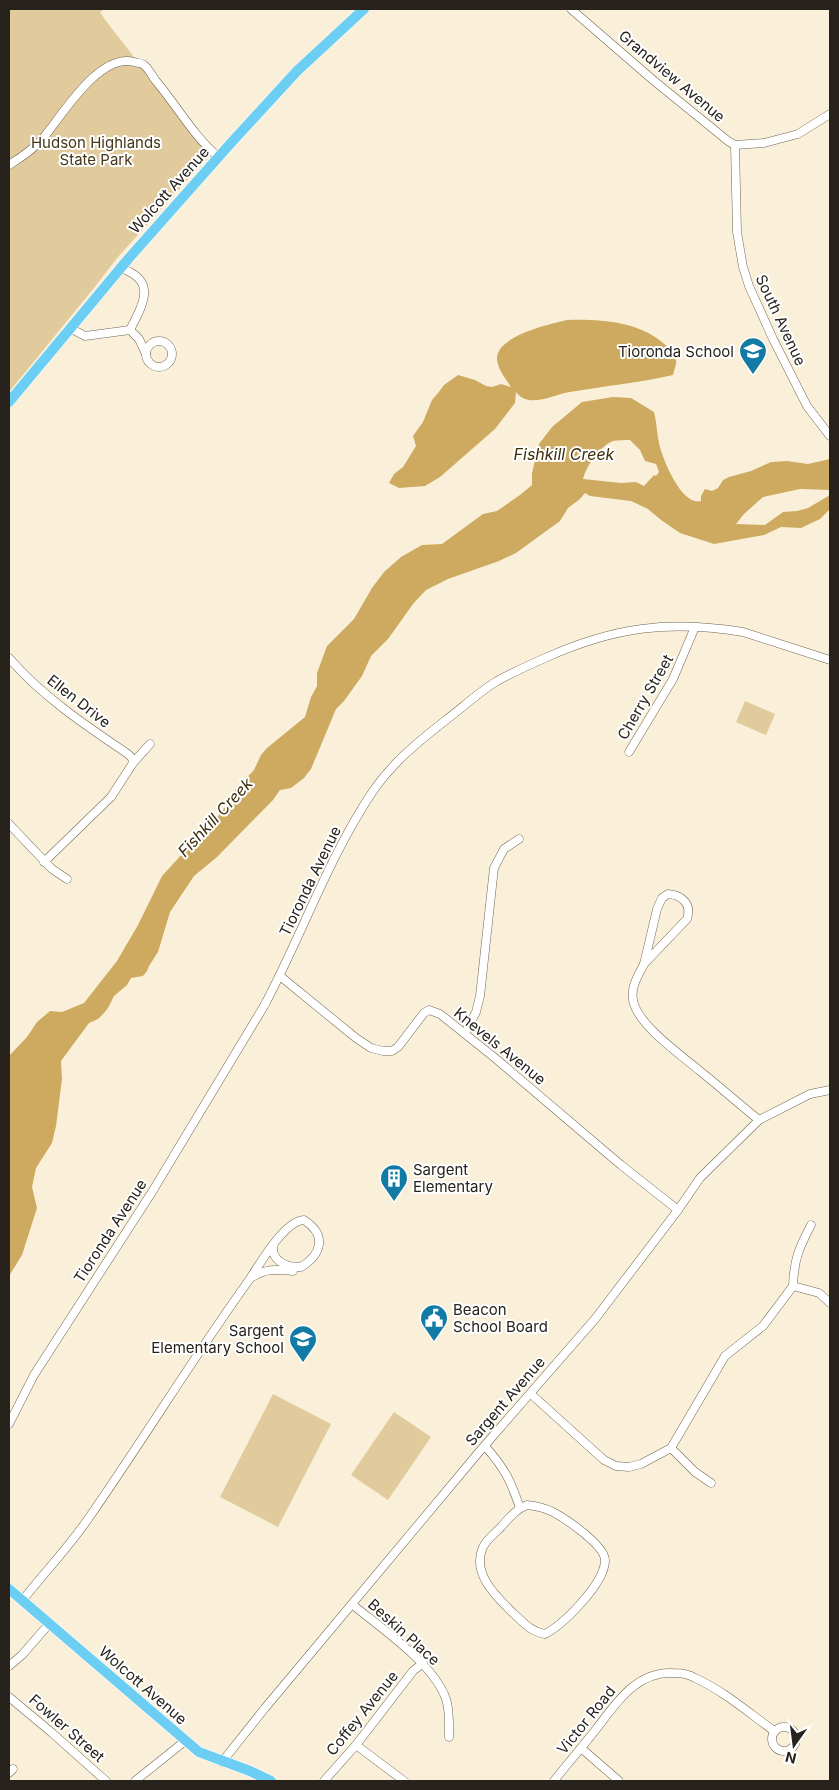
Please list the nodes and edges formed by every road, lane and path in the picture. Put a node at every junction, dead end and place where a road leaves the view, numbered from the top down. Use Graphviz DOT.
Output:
graph roads {
  1 [pos="364,9"];
  2 [pos="571,9"];
  3 [pos="830,115"];
  4 [pos="736,144"];
  5 [pos="218,157"];
  6 [pos="9,165"];
  7 [pos="120,268"];
  8 [pos="70,328"];
  9 [pos="130,330"];
  10 [pos="146,354"];
  11 [pos="9,402"];
  12 [pos="830,436"];
  13 [pos="695,627"];
  14 [pos="9,658"];
  15 [pos="830,660"];
  16 [pos="150,744"];
  17 [pos="629,752"];
  18 [pos="133,763"];
  19 [pos="9,824"];
  20 [pos="519,839"];
  21 [pos="44,862"];
  22 [pos="68,879"];
  23 [pos="644,964"];
  24 [pos="280,976"];
  25 [pos="465,1033"];
  26 [pos="830,1090"];
  27 [pos="759,1120"];
  28 [pos="678,1210"];
  29 [pos="812,1224"];
  30 [pos="274,1244"];
  31 [pos="300,1267"];
  32 [pos="250,1279"];
  33 [pos="793,1286"];
  34 [pos="830,1303"];
  35 [pos="531,1394"];
  36 [pos="9,1424"];
  37 [pos="485,1446"];
  38 [pos="671,1448"];
  39 [pos="711,1483"];
  40 [pos="520,1508"];
  41 [pos="9,1589"];
  42 [pos="22,1601"];
  43 [pos="353,1605"];
  44 [pos="49,1624"];
  45 [pos="423,1663"];
  46 [pos="9,1666"];
  47 [pos="9,1697"];
  48 [pos="774,1731"];
  49 [pos="449,1737"];
  50 [pos="185,1741"];
  51 [pos="356,1745"];
  52 [pos="581,1748"];
  53 [pos="222,1762"];
  54 [pos="106,1781"];
  55 [pos="135,1781"];
  56 [pos="271,1781"];
  57 [pos="324,1781"];
  58 [pos="404,1781"];
  59 [pos="554,1781"];
  60 [pos="619,1781"];
  1 -- 5 [label="main road, Wolcott Avenue"];
  2 -- 4 [label="street, Grandview Avenue"];
  3 -- 4 [label="street"];
  4 -- 12 [label="street, South Avenue"];
  5 -- 6 [label="street"];
  5 -- 7 [label="main road, Wolcott Avenue"];
  7 -- 8 [label="main road, Wolcott Avenue"];
  7 -- 9 [label="street"];
  8 -- 9 [label="street"];
  8 -- 11 [label="main road, Wolcott Avenue"];
  9 -- 10 [label="street"];
  13 -- 15 [label="street, Tioronda Avenue"];
  13 -- 17 [label="street, Cherry Street"];
  13 -- 24 [label="street, Tioronda Avenue"];
  14 -- 18 [label="street, Ellen Drive"];
  16 -- 18 [label="street"];
  18 -- 21 [label="street"];
  19 -- 21 [label="street"];
  20 -- 25 [label="street"];
  21 -- 22 [label="street"];
  23 -- 23 [label="street"];
  23 -- 27 [label="street"];
  24 -- 25 [label="street, Knevels Avenue"];
  24 -- 36 [label="street, Tioronda Avenue"];
  25 -- 28 [label="street, Knevels Avenue"];
  26 -- 27 [label="street, Sargent Avenue"];
  27 -- 28 [label="street, Sargent Avenue"];
  28 -- 35 [label="street, Sargent Avenue"];
  29 -- 33 [label="street"];
  30 -- 31 [label="street"];
  30 -- 31 [label="street"];
  30 -- 32 [label="street"];
  31 -- 32 [label="street"];
  32 -- 42 [label="street"];
  33 -- 34 [label="street"];
  33 -- 38 [label="street"];
  35 -- 37 [label="street, Sargent Avenue"];
  35 -- 38 [label="street"];
  37 -- 40 [label="street"];
  37 -- 43 [label="street, Sargent Avenue"];
  38 -- 39 [label="street"];
  40 -- 40 [label="street"];
  41 -- 42 [label="main road, Wolcott Avenue"];
  42 -- 44 [label="main road, Wolcott Avenue"];
  43 -- 45 [label="street, Beskin Place"];
  43 -- 53 [label="street, Sargent Avenue"];
  44 -- 46 [label="street"];
  44 -- 50 [label="main road, Wolcott Avenue"];
  45 -- 49 [label="street, Beskin Place"];
  45 -- 51 [label="street, Coffey Avenue"];
  47 -- 54 [label="street, Fowler Street"];
  48 -- 52 [label="street, Victor Road"];
  50 -- 53 [label="main road, Wolcott Avenue"];
  50 -- 55 [label="street"];
  51 -- 57 [label="street, Coffey Avenue"];
  51 -- 58 [label="street"];
  52 -- 59 [label="street, Victor Road"];
  52 -- 60 [label="street"];
  53 -- 56 [label="main road, Wolcott Avenue"];
}
